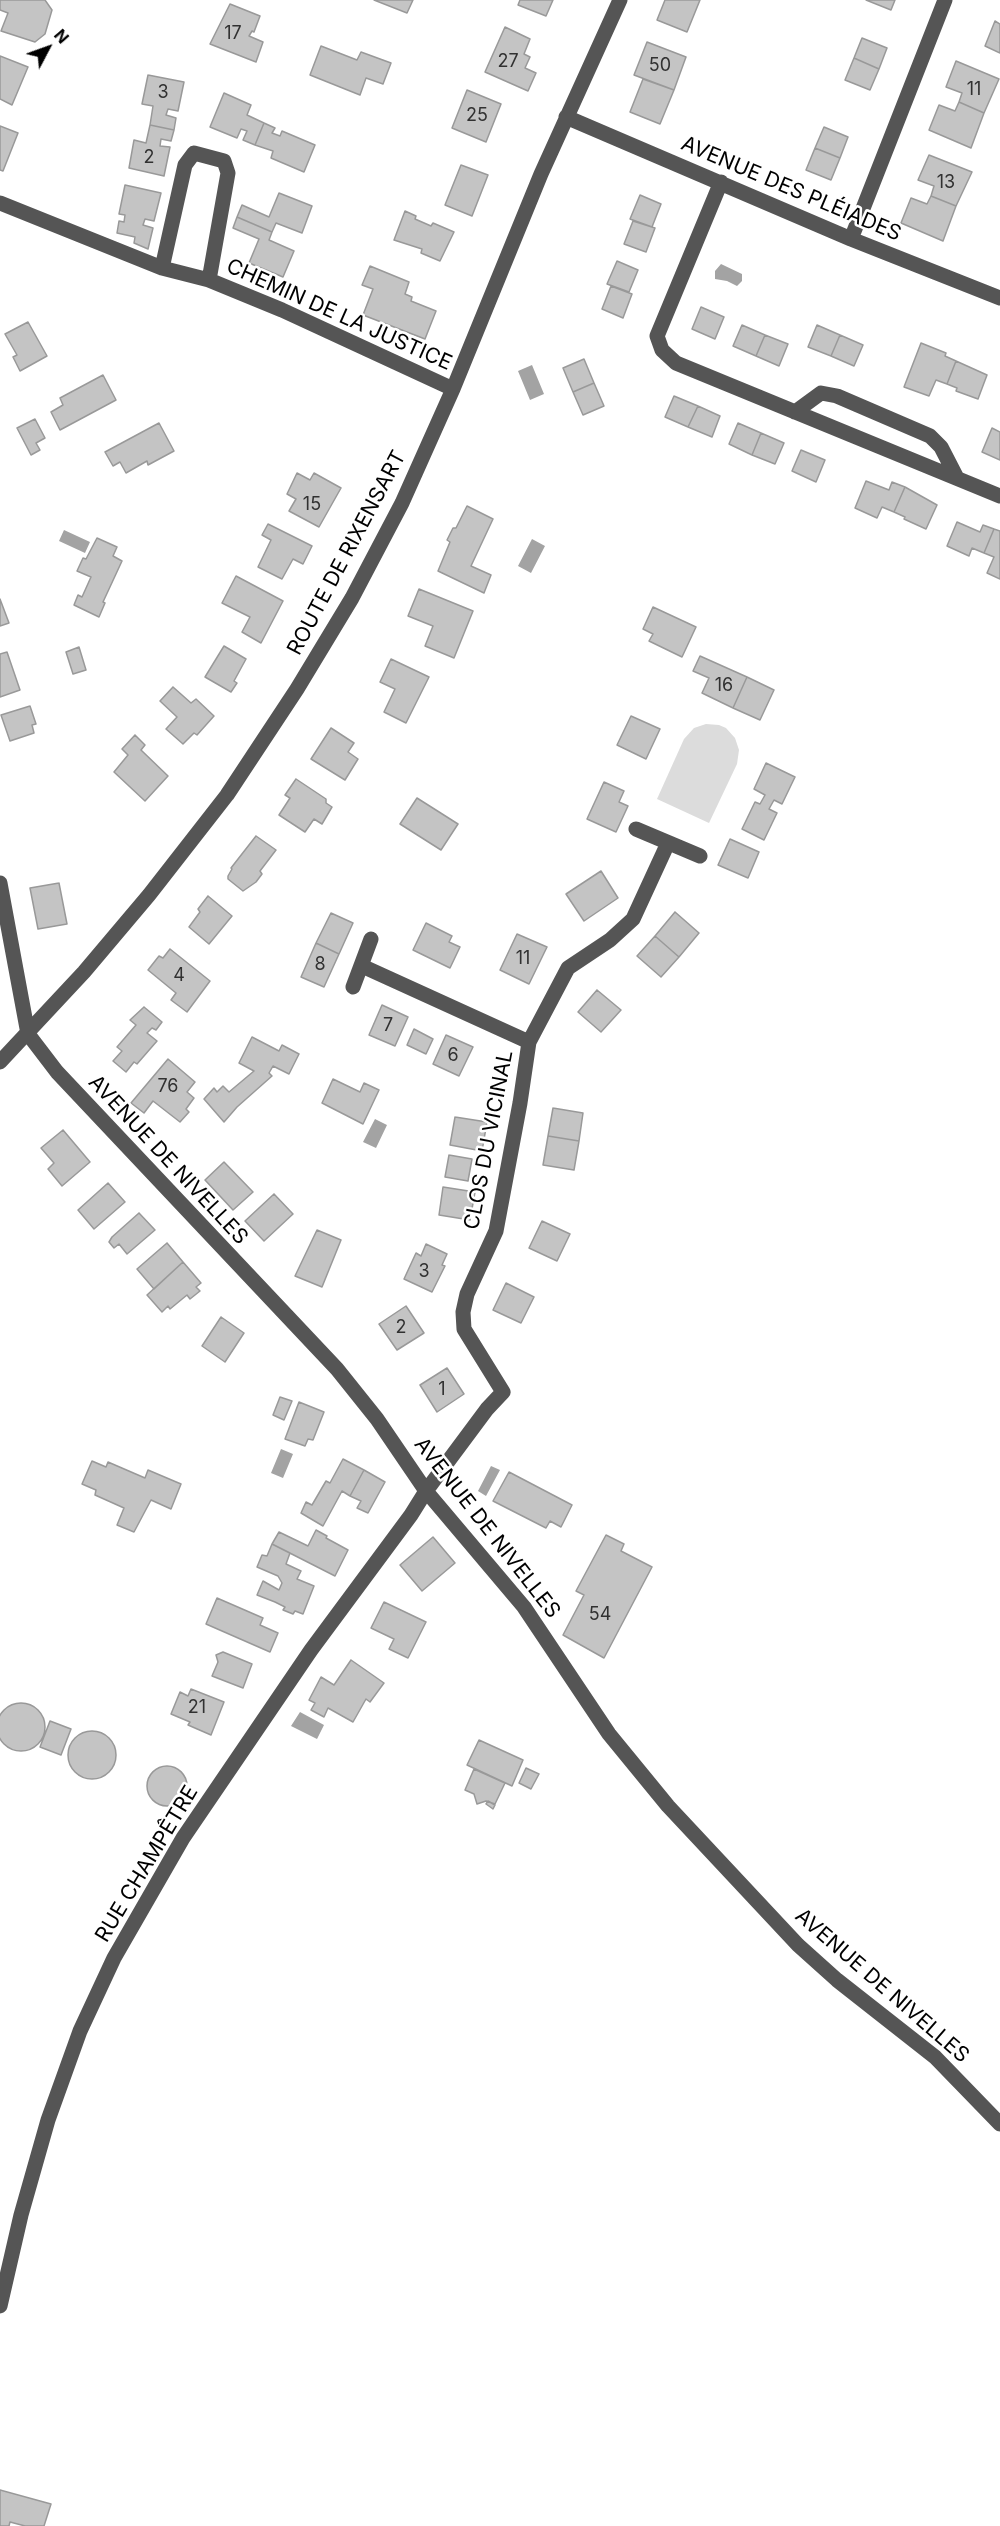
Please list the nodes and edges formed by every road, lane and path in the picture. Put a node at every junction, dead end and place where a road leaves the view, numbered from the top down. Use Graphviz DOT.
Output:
graph roads {
  1 [pos="620,0"];
  2 [pos="945,0"];
  3 [pos="566,117"];
  4 [pos="721,182"];
  5 [pos="0,203"];
  6 [pos="851,239"];
  7 [pos="162,268"];
  8 [pos="209,280"];
  9 [pos="1000,298"];
  10 [pos="453,389"];
  11 [pos="795,412"];
  12 [pos="957,478"];
  13 [pos="1000,496"];
  14 [pos="636,829"];
  15 [pos="668,843"];
  16 [pos="700,856"];
  17 [pos="0,883"];
  18 [pos="371,939"];
  19 [pos="362,966"];
  20 [pos="353,987"];
  21 [pos="28,1034"];
  22 [pos="529,1042"];
  23 [pos="0,1062"];
  24 [pos="426,1491"];
  25 [pos="1000,2124"];
  26 [pos="0,2306"];
  1 -- 3 [label="street, ROUTE DE RIXENSART"];
  2 -- 6 [label="street"];
  3 -- 4 [label="street, AVENUE DES PLÉIADES"];
  3 -- 10 [label="street, ROUTE DE RIXENSART"];
  4 -- 6 [label="street, AVENUE DES PLÉIADES"];
  4 -- 11 [label="street"];
  5 -- 7 [label="street, CHEMIN DE LA JUSTICE"];
  6 -- 9 [label="street, AVENUE DES PLÉIADES"];
  7 -- 8 [label="street, CHEMIN DE LA JUSTICE"];
  7 -- 8 [label="street, CHEMIN DE LA JUSTICE"];
  8 -- 10 [label="street, CHEMIN DE LA JUSTICE"];
  10 -- 21 [label="street, ROUTE DE RIXENSART"];
  11 -- 12 [label="street"];
  11 -- 12 [label="street"];
  12 -- 13 [label="street"];
  14 -- 15 [label="street"];
  15 -- 16 [label="street"];
  15 -- 22 [label="street, CLOS DU VICINAL"];
  17 -- 21 [label="street, AVENUE DE NIVELLES"];
  18 -- 19 [label="street"];
  19 -- 20 [label="street"];
  19 -- 22 [label="street, CLOS DU VICINAL"];
  21 -- 23 [label="street, ROUTE DE RIXENSART"];
  21 -- 24 [label="street, AVENUE DE NIVELLES"];
  22 -- 24 [label="street, CLOS DU VICINAL"];
  24 -- 25 [label="street, AVENUE DE NIVELLES"];
  24 -- 26 [label="street, RUE CHAMPÊTRE"];
}
